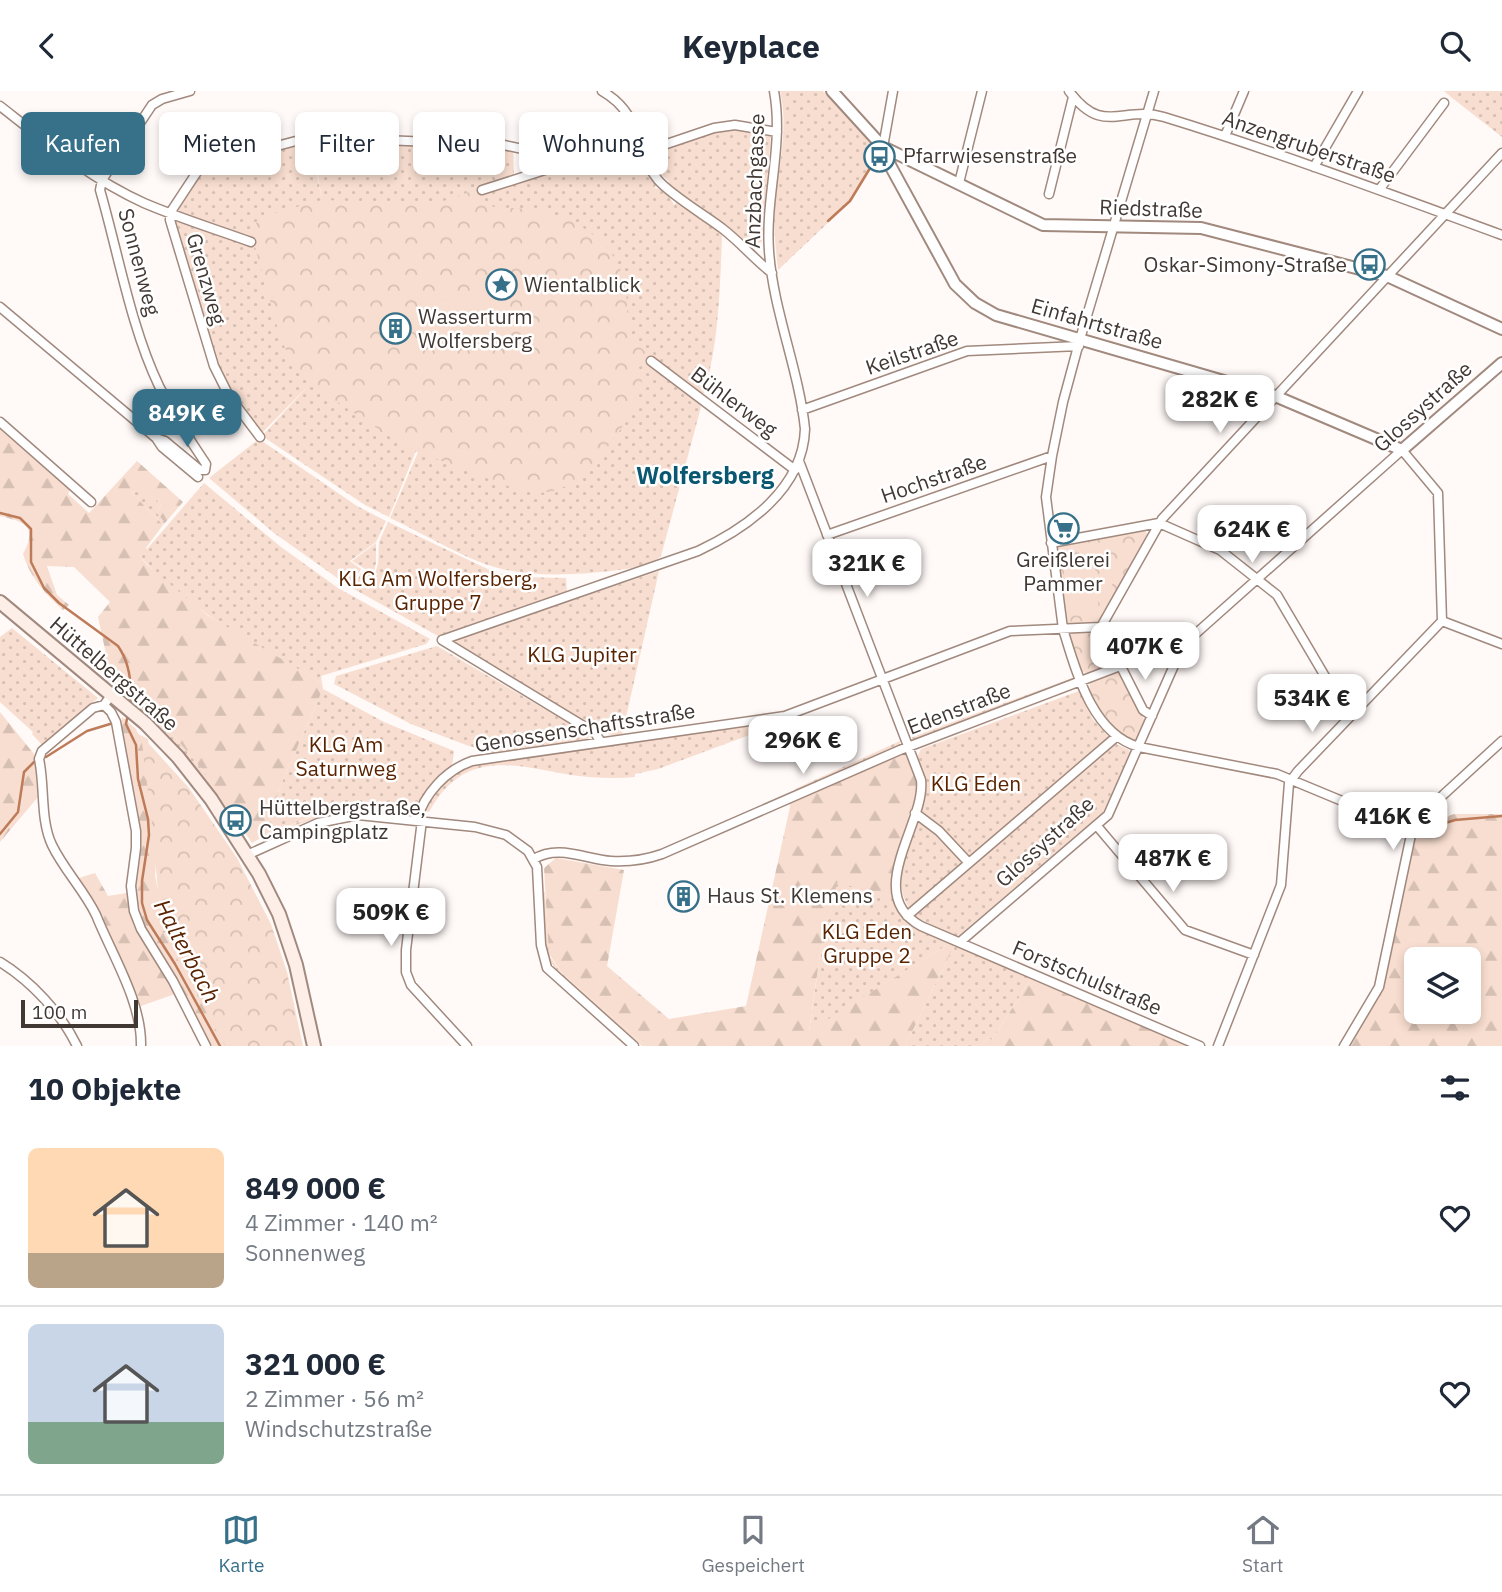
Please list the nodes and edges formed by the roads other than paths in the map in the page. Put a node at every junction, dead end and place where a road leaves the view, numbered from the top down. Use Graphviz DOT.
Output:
graph roads {
  1 [pos="190,91"];
  2 [pos="602,91"];
  3 [pos="774,91"];
  4 [pos="893,91"];
  5 [pos="982,91"];
  6 [pos="1154,91"];
  7 [pos="1244,91"];
  8 [pos="1357,91"];
  9 [pos="835,92"];
  10 [pos="1071,94"];
  11 [pos="1444,103"];
  12 [pos="0,106"];
  13 [pos="627,112"];
  14 [pos="1147,112"];
  15 [pos="777,132"];
  16 [pos="1225,136"];
  17 [pos="668,144"];
  18 [pos="883,147"];
  19 [pos="519,148"];
  20 [pos="1502,153"];
  21 [pos="1314,167"];
  22 [pos="528,175"];
  23 [pos="655,175"];
  24 [pos="102,180"];
  25 [pos="959,183"];
  26 [pos="482,190"];
  27 [pos="1379,190"];
  28 [pos="1049,194"];
  29 [pos="170,213"];
  30 [pos="1445,214"];
  31 [pos="1114,227"];
  32 [pos="1502,235"];
  33 [pos="251,242"];
  34 [pos="772,273"];
  35 [pos="1387,276"];
  36 [pos="0,307"];
  37 [pos="1502,329"];
  38 [pos="1080,342"];
  39 [pos="652,361"];
  40 [pos="1502,363"];
  41 [pos="1275,396"];
  42 [pos="802,410"];
  43 [pos="0,422"];
  44 [pos="260,437"];
  45 [pos="156,438"];
  46 [pos="1402,450"];
  47 [pos="1052,456"];
  48 [pos="800,461"];
  49 [pos="794,470"];
  50 [pos="198,477"];
  51 [pos="91,502"];
  52 [pos="1159,523"];
  53 [pos="827,535"];
  54 [pos="1051,543"];
  55 [pos="1258,579"];
  56 [pos="0,602"];
  57 [pos="1442,621"];
  58 [pos="1101,627"];
  59 [pos="1063,629"];
  60 [pos="1502,644"];
  61 [pos="1121,666"];
  62 [pos="883,681"];
  63 [pos="1082,681"];
  64 [pos="108,700"];
  65 [pos="1152,716"];
  66 [pos="1349,717"];
  67 [pos="1116,737"];
  68 [pos="1502,741"];
  69 [pos="601,742"];
  70 [pos="908,747"];
  71 [pos="1139,747"];
  72 [pos="1291,780"];
  73 [pos="915,813"];
  74 [pos="420,820"];
  75 [pos="1097,826"];
  76 [pos="1412,830"];
  77 [pos="247,855"];
  78 [pos="534,859"];
  79 [pos="968,862"];
  80 [pos="907,916"];
  81 [pos="960,942"];
  82 [pos="1254,955"];
  83 [pos="0,962"];
  84 [pos="78,1046"];
  85 [pos="141,1046"];
  86 [pos="206,1046"];
  87 [pos="314,1046"];
  88 [pos="467,1046"];
  89 [pos="634,1046"];
  90 [pos="1200,1046"];
  91 [pos="1218,1046"];
  92 [pos="1344,1046"];
  1 -- 24 [label="street"];
  2 -- 13 [label="street"];
  3 -- 15 [label="street, Anzbachgasse"];
  4 -- 18 [label="street"];
  5 -- 25 [label="street"];
  6 -- 14 [label="street"];
  7 -- 16 [label="street"];
  8 -- 21 [label="street"];
  9 -- 18 [label="street, Einfahrtstraße"];
  10 -- 14 [label="street, Anzengruberstraße"];
  10 -- 28 [label="street"];
  11 -- 27 [label="street"];
  12 -- 24 [label="street"];
  14 -- 16 [label="street, Anzengruberstraße"];
  14 -- 31 [label="street"];
  15 -- 17 [label="street, Grenzweg"];
  15 -- 34 [label="street, Anzbachgasse"];
  16 -- 21 [label="street, Anzengruberstraße"];
  18 -- 25 [label="street, Riedstraße"];
  18 -- 38 [label="street, Einfahrtstraße"];
  19 -- 29 [label="street, Grenzweg"];
  20 -- 30 [label="street"];
  21 -- 27 [label="street, Anzengruberstraße"];
  22 -- 26 [label="street"];
  23 -- 34 [label="street"];
  24 -- 29 [label="street"];
  24 -- 45 [label="street, Sonnenweg"];
  25 -- 31 [label="street, Riedstraße"];
  27 -- 30 [label="street, Anzengruberstraße"];
  29 -- 33 [label="street"];
  29 -- 44 [label="street, Grenzweg"];
  30 -- 32 [label="street, Anzengruberstraße"];
  30 -- 35 [label="street"];
  31 -- 35 [label="street, Riedstraße"];
  31 -- 38 [label="street"];
  34 -- 42 [label="street, Anzbachgasse"];
  35 -- 37 [label="street, Riedstraße"];
  35 -- 41 [label="street"];
  36 -- 45 [label="street"];
  38 -- 41 [label="street, Einfahrtstraße"];
  38 -- 42 [label="street, Keilstraße"];
  38 -- 47 [label="street"];
  39 -- 49 [label="street, Bühlerweg"];
  40 -- 46 [label="street, Glossystraße"];
  41 -- 46 [label="street, Einfahrtstraße"];
  41 -- 52 [label="street"];
  42 -- 48 [label="street, Anzbachgasse"];
  43 -- 51 [label="street"];
  45 -- 50 [label="street"];
  46 -- 55 [label="street, Glossystraße"];
  46 -- 57 [label="street, Einfahrtstraße"];
  47 -- 53 [label="street, Hochstraße"];
  47 -- 54 [label="street"];
  48 -- 49 [label="street"];
  48 -- 53 [label="street"];
  49 -- 69 [label="street"];
  52 -- 54 [label="street"];
  52 -- 55 [label="street"];
  52 -- 58 [label="street"];
  53 -- 62 [label="street"];
  54 -- 59 [label="street"];
  55 -- 65 [label="street, Glossystraße"];
  55 -- 66 [label="street"];
  56 -- 64 [label="main road, Hüttelbergstraße"];
  57 -- 60 [label="street"];
  57 -- 66 [label="street"];
  58 -- 59 [label="street, Genossenschaftsstraße"];
  58 -- 61 [label="street"];
  59 -- 62 [label="street, Genossenschaftsstraße"];
  59 -- 63 [label="street"];
  61 -- 63 [label="street, Edenstraße"];
  61 -- 65 [label="street"];
  62 -- 69 [label="street, Genossenschaftsstraße"];
  62 -- 70 [label="street"];
  63 -- 67 [label="street"];
  63 -- 70 [label="street, Edenstraße"];
  64 -- 77 [label="main road, Hüttelbergstraße"];
  64 -- 85 [label="street"];
  64 -- 86 [label="street"];
  65 -- 71 [label="street, Glossystraße"];
  66 -- 72 [label="street"];
  67 -- 71 [label="street"];
  67 -- 79 [label="street"];
  68 -- 76 [label="street"];
  69 -- 74 [label="street, Genossenschaftsstraße"];
  70 -- 73 [label="street"];
  70 -- 78 [label="street, Edenstraße"];
  71 -- 72 [label="street"];
  71 -- 75 [label="street, Glossystraße"];
  72 -- 76 [label="street"];
  72 -- 82 [label="street"];
  73 -- 79 [label="street"];
  73 -- 80 [label="street"];
  74 -- 77 [label="street"];
  74 -- 78 [label="street"];
  74 -- 88 [label="street"];
  75 -- 81 [label="street, Glossystraße"];
  75 -- 82 [label="street"];
  76 -- 92 [label="street"];
  77 -- 87 [label="main road, Hüttelbergstraße"];
  78 -- 89 [label="street"];
  79 -- 80 [label="street"];
  80 -- 81 [label="street, Forstschulstraße"];
  81 -- 90 [label="street, Forstschulstraße"];
  82 -- 91 [label="street"];
  83 -- 84 [label="street"];
}
